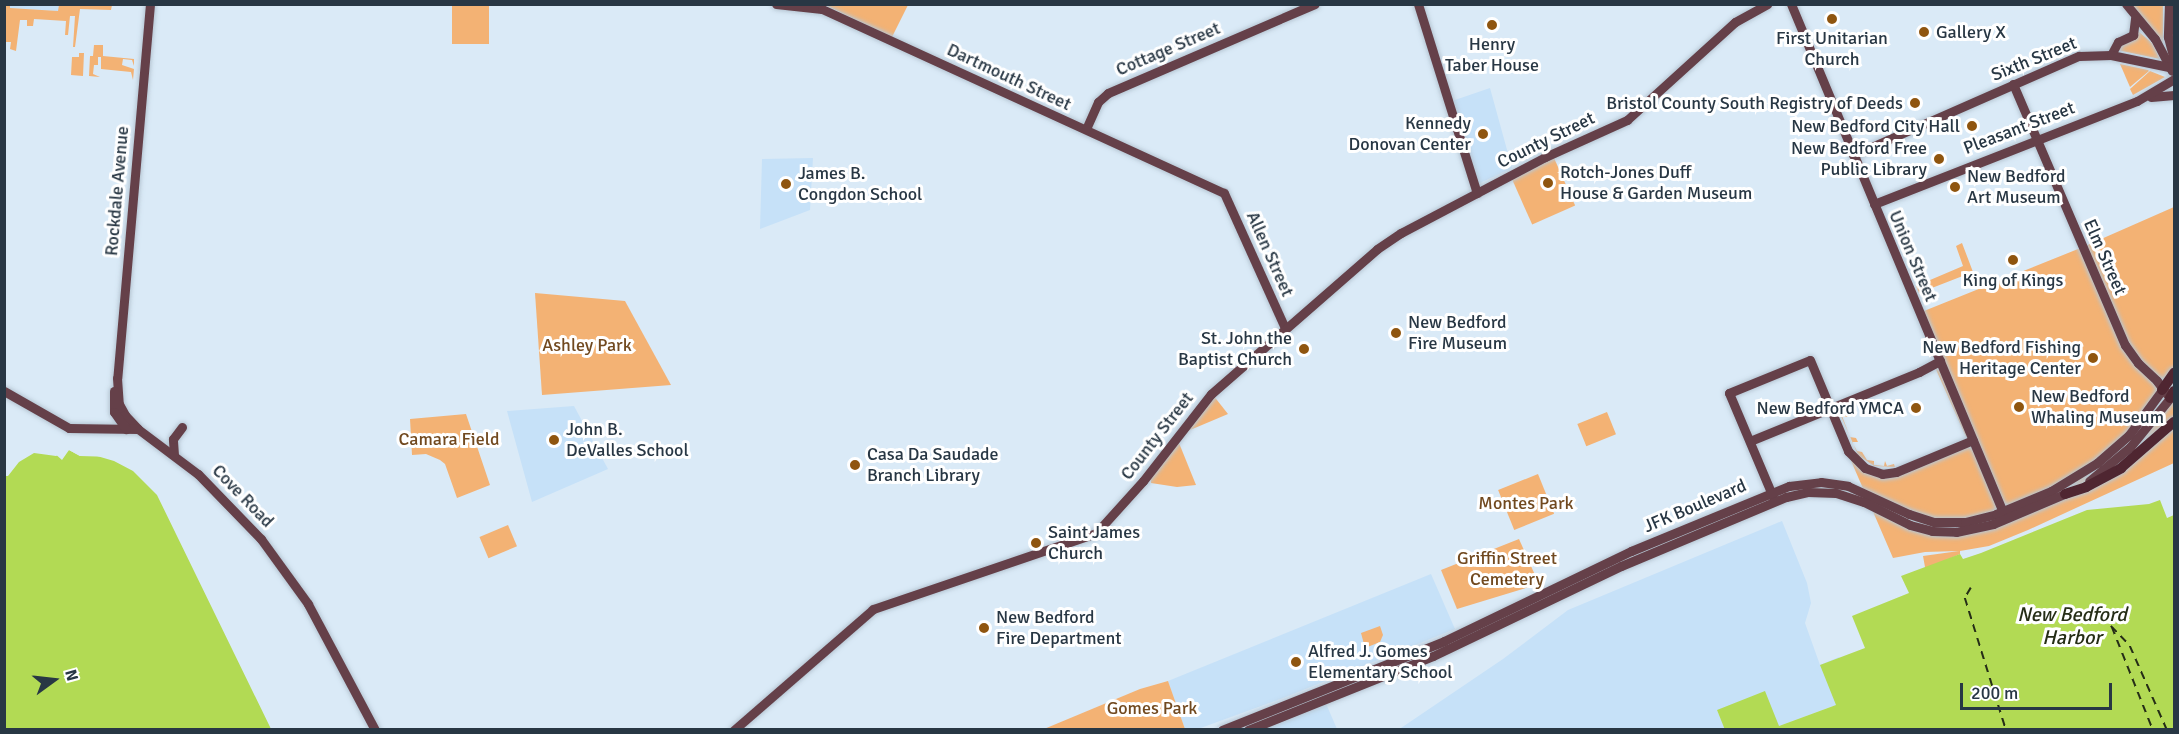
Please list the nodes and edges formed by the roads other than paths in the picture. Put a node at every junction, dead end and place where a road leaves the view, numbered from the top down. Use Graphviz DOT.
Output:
graph roads {
  1 [pos="150,4"];
  2 [pos="776,4"];
  3 [pos="1315,4"];
  4 [pos="1418,4"];
  5 [pos="1767,4"];
  6 [pos="1791,4"];
  7 [pos="2126,4"];
  8 [pos="2169,4"];
  9 [pos="2135,18"];
  10 [pos="2111,55"];
  11 [pos="2173,65"];
  12 [pos="2175,78"];
  13 [pos="2013,84"];
  14 [pos="2175,95"];
  15 [pos="2137,101"];
  16 [pos="1086,129"];
  17 [pos="2036,138"];
  18 [pos="1853,155"];
  19 [pos="1224,193"];
  20 [pos="1477,193"];
  21 [pos="1874,204"];
  22 [pos="1286,328"];
  23 [pos="1940,361"];
  24 [pos="2175,373"];
  25 [pos="117,380"];
  26 [pos="4,391"];
  27 [pos="2169,393"];
  28 [pos="112,405"];
  29 [pos="1830,409"];
  30 [pos="2175,422"];
  31 [pos="182,427"];
  32 [pos="126,429"];
  33 [pos="138,429"];
  34 [pos="105,430"];
  35 [pos="1973,440"];
  36 [pos="1750,441"];
  37 [pos="174,455"];
  38 [pos="2065,494"];
  39 [pos="1773,497"];
  40 [pos="2004,516"];
  41 [pos="375,729"];
  42 [pos="734,729"];
  43 [pos="1222,729"];
  44 [pos="1248,729"];
  1 -- 25 [label="main road, Rockdale Avenue"];
  2 -- 16 [label="main road, Dartmouth Street"];
  3 -- 16 [label="main road, Cottage Street"];
  4 -- 20 [label="main road"];
  5 -- 20 [label="main road, County Street"];
  6 -- 18 [label="main road, Union Street"];
  7 -- 9 [label="main road"];
  8 -- 11 [label="main road"];
  9 -- 10 [label="main road"];
  9 -- 11 [label="main road"];
  10 -- 11 [label="main road, Sixth Street"];
  10 -- 13 [label="main road, Sixth Street"];
  11 -- 12 [label="main road"];
  12 -- 15 [label="main road, Pleasant Street"];
  13 -- 17 [label="main road, Elm Street"];
  13 -- 18 [label="main road, Sixth Street"];
  14 -- 15 [label="main road"];
  15 -- 17 [label="main road, Pleasant Street"];
  16 -- 19 [label="main road, Dartmouth Street"];
  17 -- 21 [label="main road, Pleasant Street"];
  17 -- 27 [label="main road, Elm Street"];
  18 -- 21 [label="main road, Union Street"];
  19 -- 22 [label="main road, Allen Street"];
  20 -- 22 [label="main road, County Street"];
  21 -- 23 [label="main road, Union Street"];
  22 -- 42 [label="main road, County Street"];
  23 -- 29 [label="main road"];
  23 -- 35 [label="main road, Union Street"];
  24 -- 27 [label="highway"];
  25 -- 28 [label="main road, Rockdale Avenue"];
  25 -- 33 [label="main road, Rockdale Avenue"];
  26 -- 34 [label="main road"];
  27 -- 38 [label="main road, JFK Boulevard"];
  27 -- 40 [label="main road, JFK Boulevard"];
  28 -- 32 [label="main road"];
  28 -- 34 [label="main road, Rockdale Avenue"];
  29 -- 35 [label="main road"];
  29 -- 36 [label="main road"];
  29 -- 36 [label="main road"];
  30 -- 38 [label="highway"];
  31 -- 37 [label="main road"];
  32 -- 33 [label="main road"];
  32 -- 34 [label="main road"];
  33 -- 37 [label="main road, Cove Road"];
  35 -- 40 [label="main road, Union Street"];
  36 -- 39 [label="main road"];
  37 -- 41 [label="main road, Cove Road"];
  38 -- 40 [label="main road, JFK Boulevard"];
  39 -- 40 [label="main road, JFK Boulevard"];
  39 -- 43 [label="main road, JFK Boulevard"];
  39 -- 44 [label="main road, JFK Boulevard"];
}
